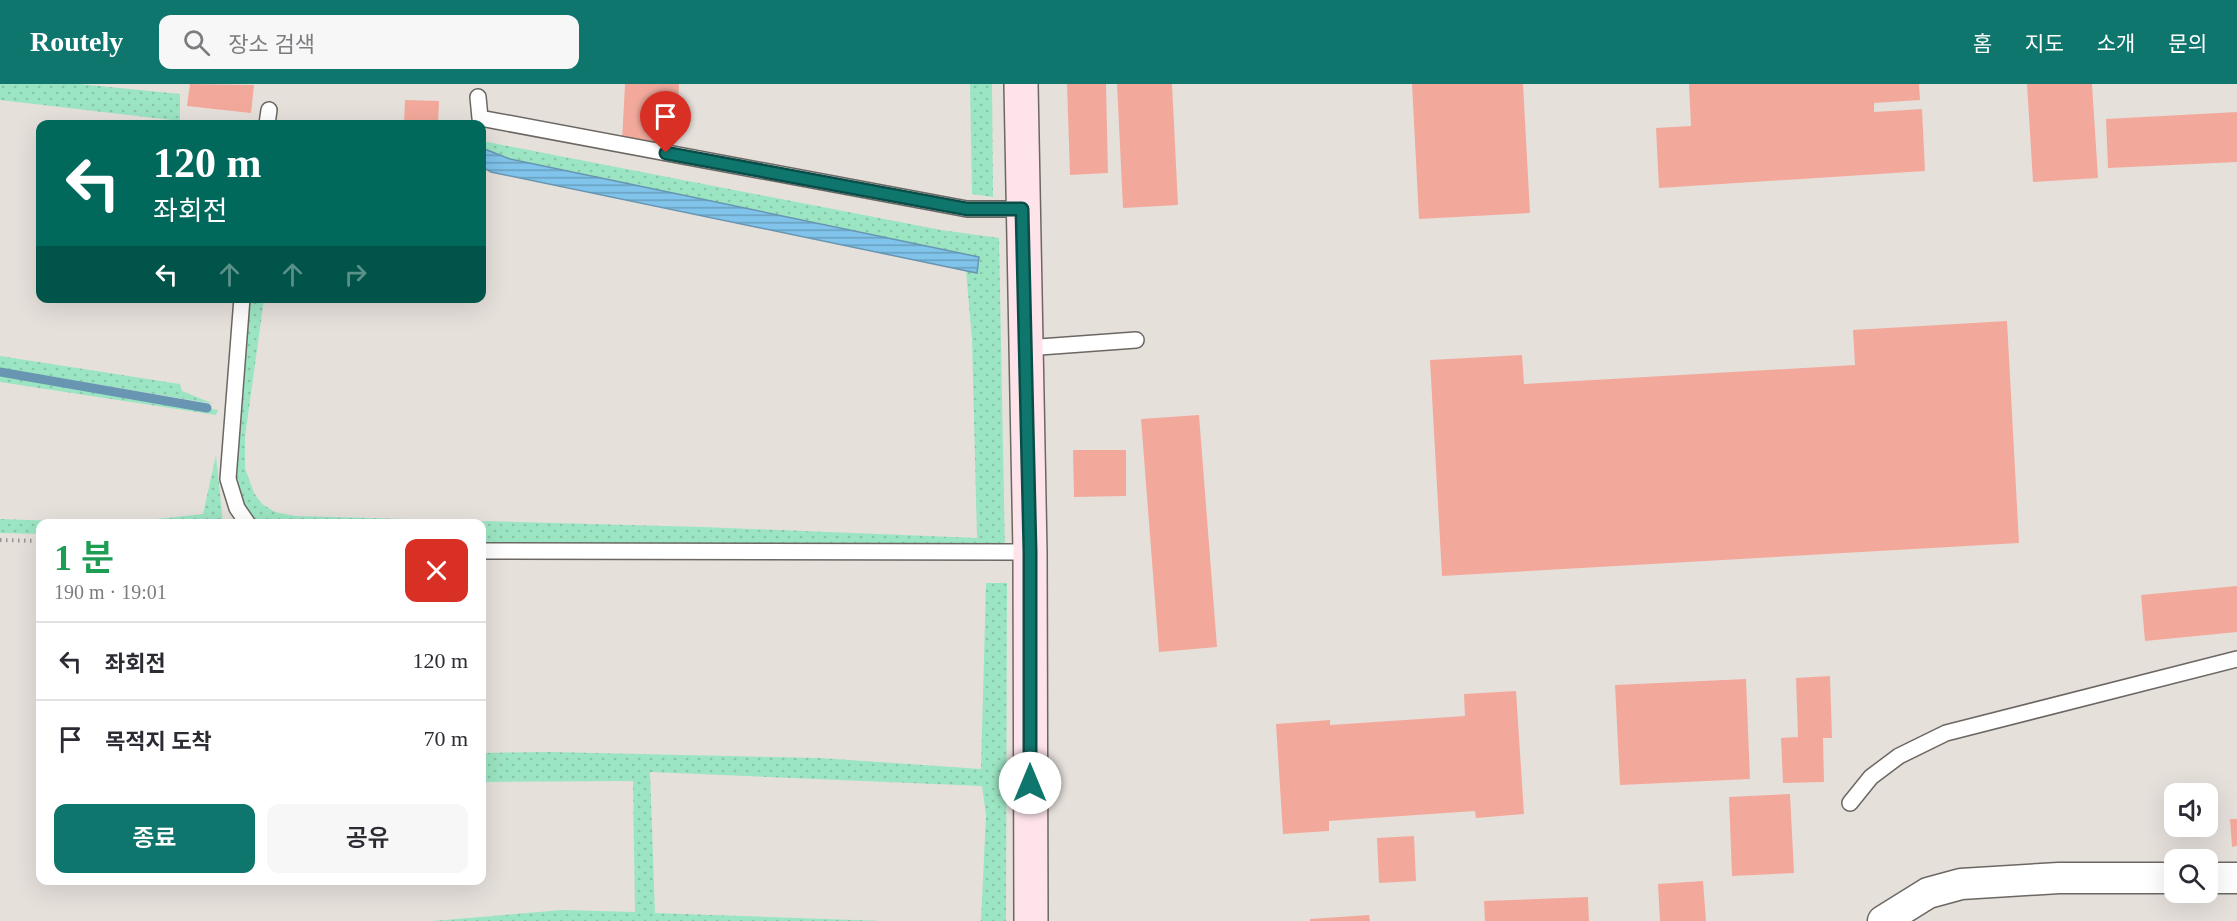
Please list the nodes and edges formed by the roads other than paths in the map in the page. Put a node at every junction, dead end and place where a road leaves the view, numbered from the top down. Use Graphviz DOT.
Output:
graph roads {
  1 [pos="1021,84"];
  2 [pos="478,97"];
  3 [pos="1022,209"];
  4 [pos="242,303"];
  5 [pos="1136,340"];
  6 [pos="1026,348"];
  7 [pos="245,519"];
  8 [pos="486,551"];
  9 [pos="1030,552"];
  10 [pos="2237,659"];
  11 [pos="1850,803"];
  12 [pos="2164,878"];
  13 [pos="2218,878"];
  14 [pos="2237,879"];
  15 [pos="1031,921"];
  16 [pos="1882,921"];
  1 -- 3 [label="street"];
  2 -- 3 [label="lane"];
  3 -- 6 [label="street"];
  4 -- 7 [label="lane"];
  5 -- 6 [label="lane"];
  6 -- 9 [label="street"];
  8 -- 9 [label="lane"];
  9 -- 15 [label="street"];
  10 -- 11 [label="lane"];
  12 -- 16 [label="street"];
  13 -- 14 [label="street"];
}
